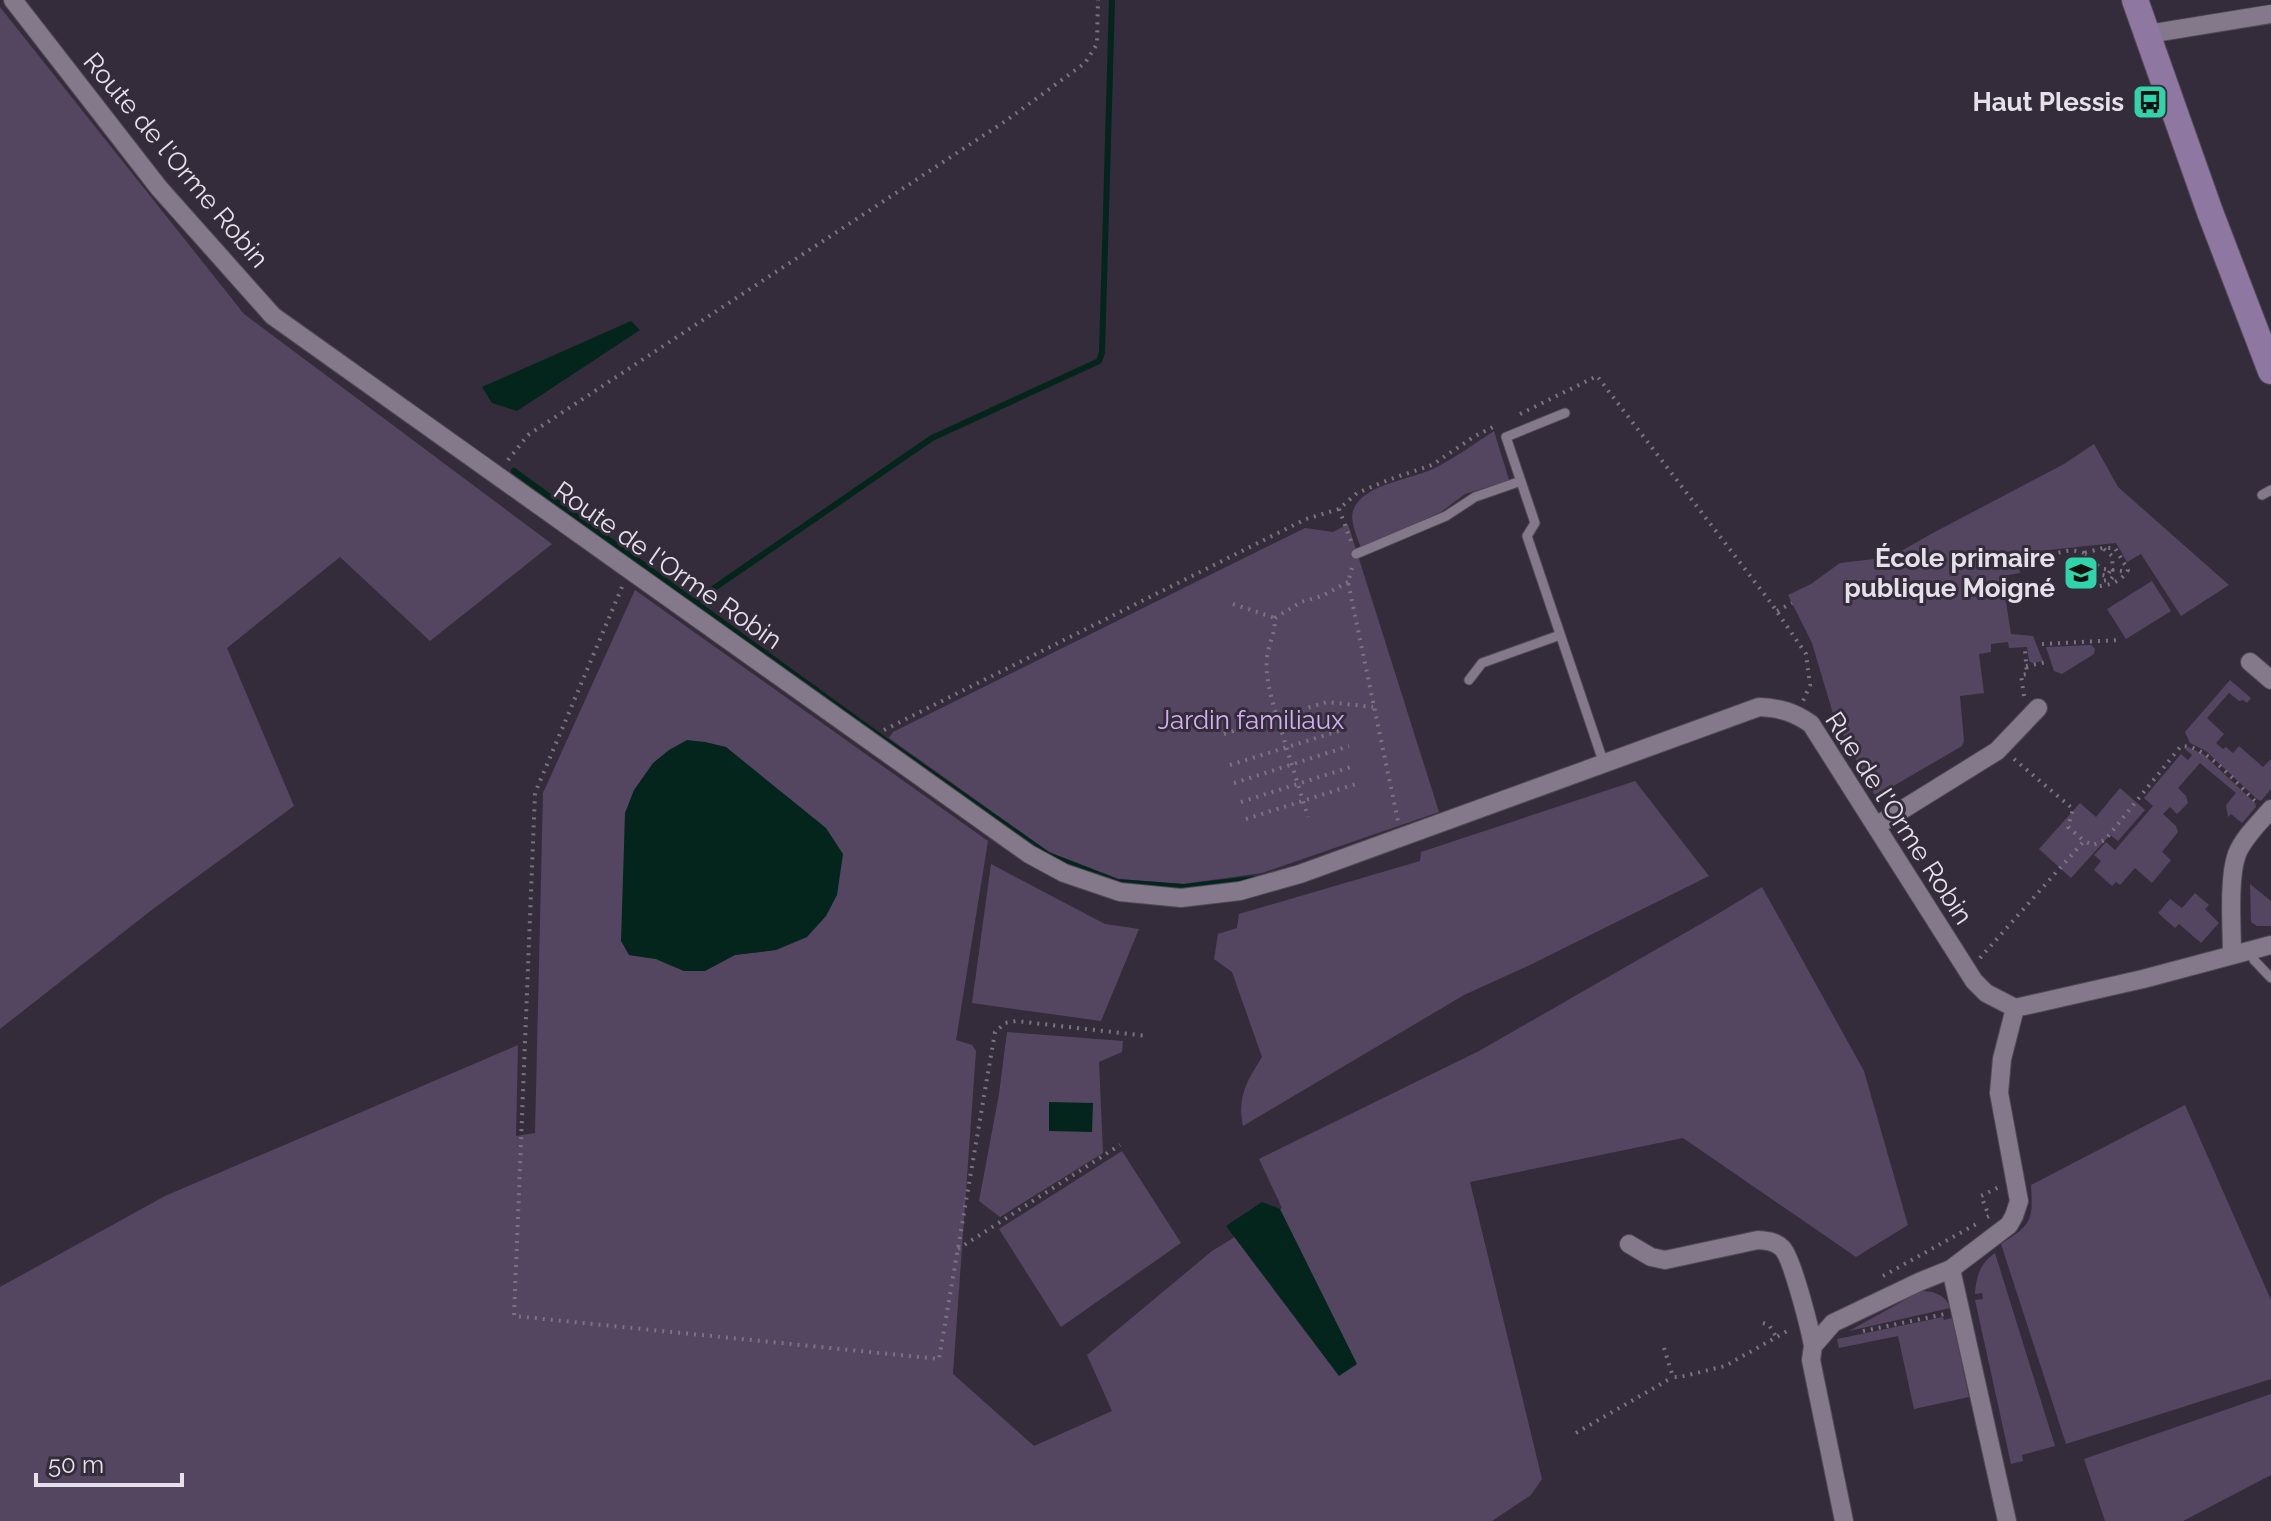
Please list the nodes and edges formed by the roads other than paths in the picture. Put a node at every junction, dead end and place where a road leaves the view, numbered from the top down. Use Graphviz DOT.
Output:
graph roads {
  1 [pos="13,0"];
  2 [pos="2135,0"];
  3 [pos="2271,14"];
  4 [pos="2148,34"];
  5 [pos="2271,371"];
  6 [pos="1565,413"];
  7 [pos="1521,481"];
  8 [pos="1356,554"];
  9 [pos="1560,635"];
  10 [pos="2250,662"];
  11 [pos="1469,680"];
  12 [pos="2271,680"];
  13 [pos="2033,713"];
  14 [pos="1604,764"];
  15 [pos="2268,806"];
  16 [pos="1876,826"];
  17 [pos="1424,830"];
  18 [pos="2271,945"];
  19 [pos="2241,953"];
  20 [pos="2271,978"];
  21 [pos="2015,1008"];
  22 [pos="1629,1244"];
  23 [pos="1951,1269"];
  24 [pos="1813,1346"];
  25 [pos="1844,1521"];
  26 [pos="2007,1521"];
  1 -- 17 [label="street, Route de l'Orme Robin"];
  2 -- 4 [label="street"];
  3 -- 4 [label="street"];
  4 -- 5 [label="street"];
  6 -- 7 [label="lane"];
  7 -- 8 [label="lane"];
  7 -- 9 [label="lane"];
  9 -- 11 [label="lane"];
  9 -- 14 [label="lane"];
  10 -- 12 [label="street"];
  13 -- 16 [label="street"];
  14 -- 16 [label="street, Rue de l'Orme Robin"];
  14 -- 17 [label="street, Rue de l'Orme Robin"];
  15 -- 19 [label="street"];
  16 -- 21 [label="street, Rue de l'Orme Robin"];
  18 -- 19 [label="street"];
  19 -- 20 [label="lane"];
  19 -- 21 [label="street"];
  21 -- 23 [label="street"];
  22 -- 24 [label="street"];
  23 -- 24 [label="street"];
  23 -- 26 [label="street"];
  24 -- 25 [label="street"];
}
